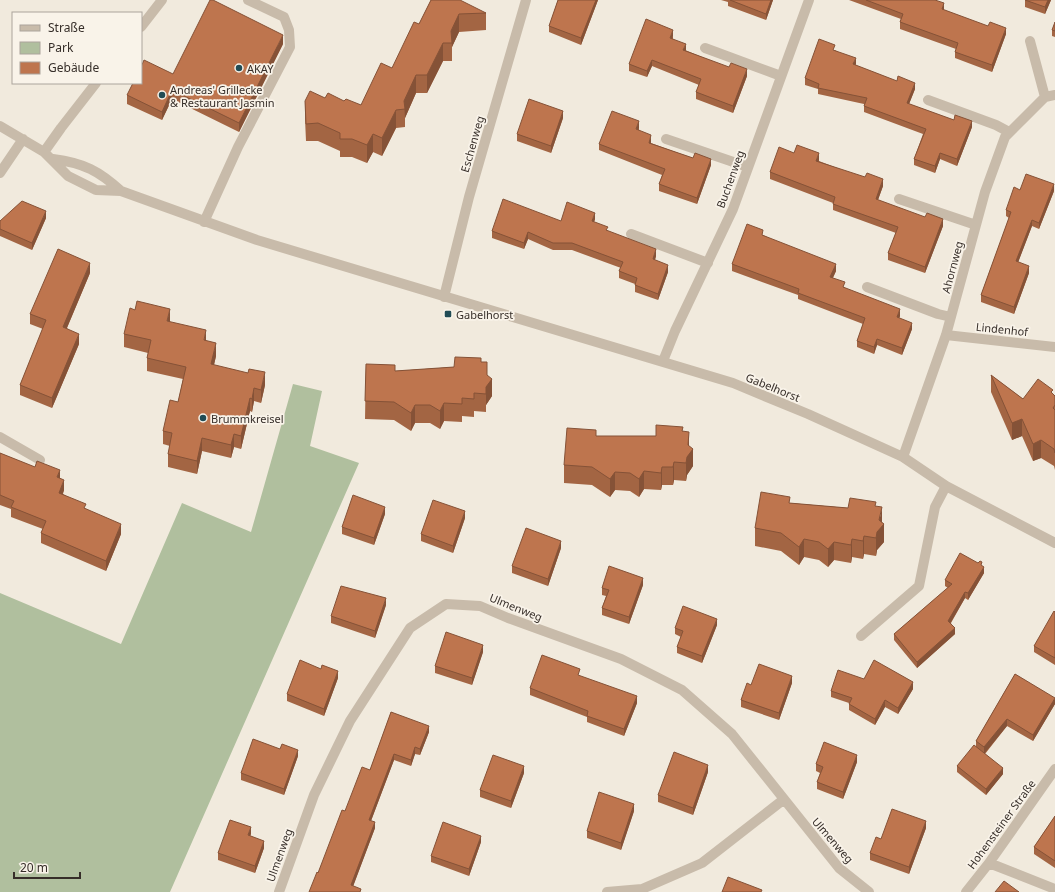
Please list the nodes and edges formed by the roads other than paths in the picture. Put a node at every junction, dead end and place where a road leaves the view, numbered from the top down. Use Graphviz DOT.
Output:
graph roads {
  1 [pos="162,0"];
  2 [pos="248,0"];
  3 [pos="526,0"];
  4 [pos="809,0"];
  5 [pos="142,26"];
  6 [pos="1030,41"];
  7 [pos="704,48"];
  8 [pos="781,76"];
  9 [pos="95,84"];
  10 [pos="1050,96"];
  11 [pos="928,100"];
  12 [pos="0,126"];
  13 [pos="1009,132"];
  14 [pos="23,139"];
  15 [pos="666,139"];
  16 [pos="44,152"];
  17 [pos="53,159"];
  18 [pos="748,167"];
  19 [pos="0,173"];
  20 [pos="122,191"];
  21 [pos="899,199"];
  22 [pos="204,222"];
  23 [pos="976,225"];
  24 [pos="631,234"];
  25 [pos="708,263"];
  26 [pos="867,287"];
  27 [pos="444,296"];
  28 [pos="951,317"];
  29 [pos="946,335"];
  30 [pos="1055,347"];
  31 [pos="663,362"];
  32 [pos="0,437"];
  33 [pos="902,457"];
  34 [pos="40,460"];
  35 [pos="946,486"];
  36 [pos="1055,543"];
  37 [pos="860,636"];
  38 [pos="1055,769"];
  39 [pos="783,800"];
  40 [pos="989,863"];
  41 [pos="1055,889"];
  42 [pos="278,892"];
  43 [pos="607,892"];
  44 [pos="869,892"];
  45 [pos="966,892"];
  1 -- 5 [label="street"];
  2 -- 22 [label="street"];
  3 -- 27 [label="street, Eschenweg"];
  4 -- 8 [label="street, Buchenweg"];
  6 -- 10 [label="street"];
  7 -- 8 [label="street"];
  8 -- 18 [label="street, Buchenweg"];
  9 -- 16 [label="street"];
  10 -- 13 [label="street, Ahornweg"];
  11 -- 13 [label="street"];
  12 -- 14 [label="street, Gabelhorst"];
  13 -- 23 [label="street, Ahornweg"];
  14 -- 16 [label="street, Gabelhorst"];
  14 -- 19 [label="street"];
  15 -- 18 [label="street"];
  16 -- 17 [label="street, Gabelhorst"];
  17 -- 20 [label="street, Gabelhorst"];
  17 -- 20 [label="street, Gabelhorst"];
  18 -- 25 [label="street, Buchenweg"];
  20 -- 22 [label="street, Gabelhorst"];
  21 -- 23 [label="street"];
  22 -- 27 [label="street, Gabelhorst"];
  23 -- 28 [label="street, Ahornweg"];
  24 -- 25 [label="street"];
  25 -- 31 [label="street, Buchenweg"];
  26 -- 28 [label="street"];
  27 -- 31 [label="street, Gabelhorst"];
  28 -- 29 [label="street, Ahornweg"];
  29 -- 30 [label="street, Lindenhof"];
  29 -- 33 [label="street, Ahornweg"];
  31 -- 33 [label="street, Gabelhorst"];
  32 -- 34 [label="street"];
  33 -- 35 [label="street, Gabelhorst"];
  35 -- 36 [label="street, Gabelhorst"];
  35 -- 37 [label="street"];
  38 -- 40 [label="street, Hohensteiner Straße"];
  39 -- 42 [label="street, Ulmenweg"];
  39 -- 43 [label="street"];
  39 -- 44 [label="street, Ulmenweg"];
  40 -- 41 [label="street"];
  40 -- 45 [label="street, Hohensteiner Straße"];
}
